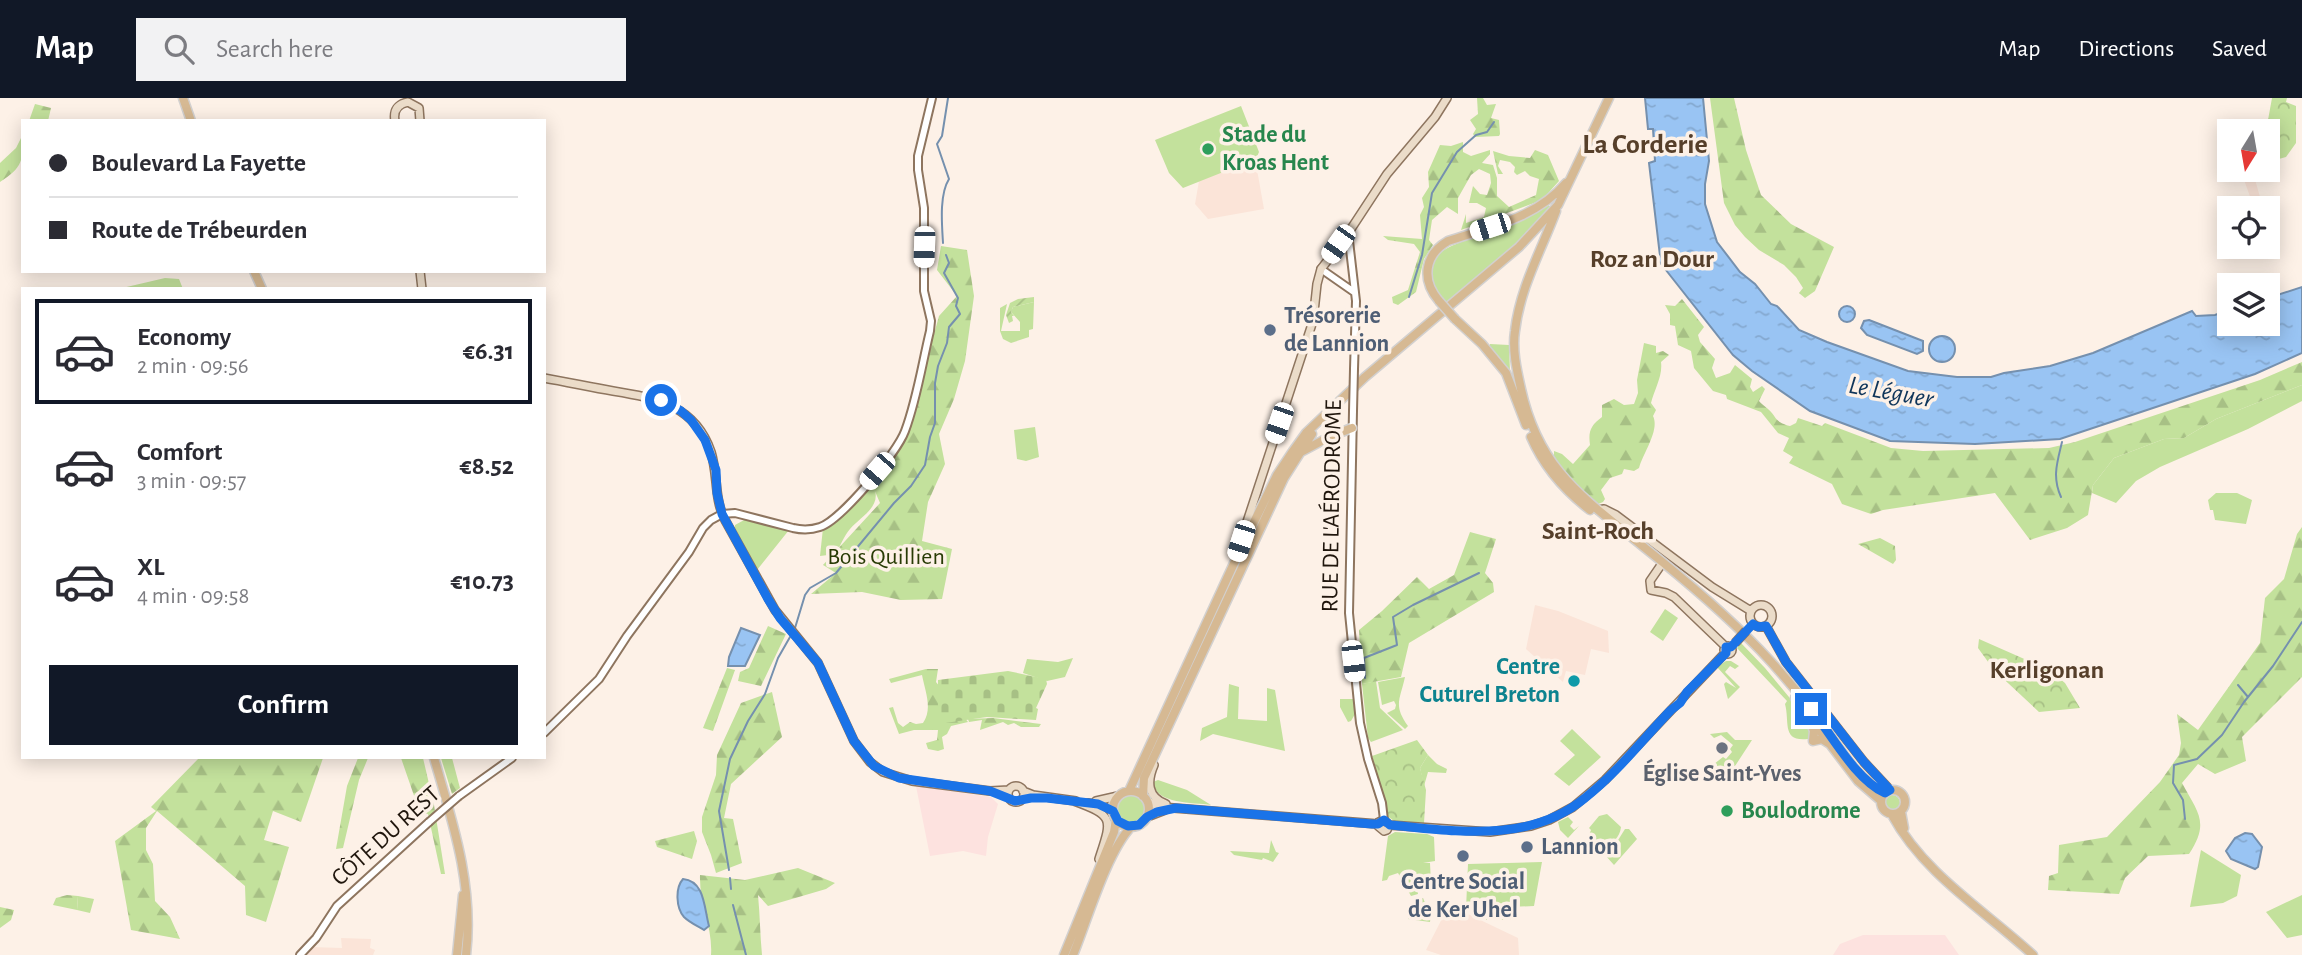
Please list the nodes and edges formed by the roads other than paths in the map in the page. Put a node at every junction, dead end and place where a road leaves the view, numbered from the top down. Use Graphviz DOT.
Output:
graph roads {
  1 [pos="183,98"];
  2 [pos="932,98"];
  3 [pos="1447,98"];
  4 [pos="1609,98"];
  5 [pos="408,100"];
  6 [pos="190,119"];
  7 [pos="395,119"];
  8 [pos="421,119"];
  9 [pos="1570,178"];
  10 [pos="1558,205"];
  11 [pos="1348,232"];
  12 [pos="1321,269"];
  13 [pos="1354,292"];
  14 [pos="546,378"];
  15 [pos="1331,409"];
  16 [pos="1352,428"];
  17 [pos="1298,454"];
  18 [pos="1598,510"];
  19 [pos="722,514"];
  20 [pos="1235,561"];
  21 [pos="1661,565"];
  22 [pos="1751,611"];
  23 [pos="1753,624"];
  24 [pos="1766,626"];
  25 [pos="1729,647"];
  26 [pos="1169,726"];
  27 [pos="546,731"];
  28 [pos="434,759"];
  29 [pos="511,759"];
  30 [pos="1009,790"];
  31 [pos="990,791"];
  32 [pos="1023,791"];
  33 [pos="1129,791"];
  34 [pos="1885,794"];
  35 [pos="1118,796"];
  36 [pos="1145,798"];
  37 [pos="1010,799"];
  38 [pos="1061,799"];
  39 [pos="1021,800"];
  40 [pos="1074,801"];
  41 [pos="1176,808"];
  42 [pos="1896,813"];
  43 [pos="1114,815"];
  44 [pos="1147,817"];
  45 [pos="1384,823"];
  46 [pos="1130,827"];
  47 [pos="463,868"];
  48 [pos="1089,892"];
  49 [pos="300,955"];
  50 [pos="457,955"];
  51 [pos="466,955"];
  52 [pos="1065,955"];
  53 [pos="1073,955"];
  54 [pos="2033,955"];
  1 -- 6 [label="main road"];
  2 -- 19 [label="street"];
  3 -- 11 [label="main road"];
  4 -- 9 [label="main road"];
  5 -- 7 [label="main road"];
  5 -- 8 [label="main road"];
  9 -- 10 [label="main road"];
  9 -- 21 [label="main road, bridge"];
  10 -- 15 [label="main road"];
  10 -- 18 [label="main road"];
  11 -- 12 [label="main road"];
  11 -- 13 [label="street, RUE DE L'AÉRODROME"];
  12 -- 13 [label="street"];
  12 -- 20 [label="main road"];
  13 -- 16 [label="street, RUE DE L'AÉRODROME, bridge"];
  14 -- 19 [label="main road"];
  15 -- 17 [label="main road"];
  15 -- 20 [label="main road"];
  16 -- 17 [label="main road"];
  16 -- 45 [label="street, RUE DE L'AÉRODROME"];
  17 -- 26 [label="main road"];
  18 -- 22 [label="main road"];
  18 -- 34 [label="main road"];
  19 -- 27 [label="street"];
  19 -- 31 [label="main road"];
  20 -- 33 [label="main road"];
  21 -- 25 [label="main road"];
  21 -- 34 [label="main road"];
  22 -- 23 [label="main road"];
  22 -- 24 [label="main road"];
  23 -- 24 [label="main road"];
  23 -- 25 [label="main road, bridge"];
  24 -- 34 [label="main road"];
  25 -- 45 [label="main road"];
  26 -- 36 [label="main road"];
  26 -- 41 [label="main road"];
  28 -- 47 [label="main road"];
  29 -- 49 [label="street, CÔTE DU REST, bridge"];
  30 -- 31 [label="main road"];
  30 -- 32 [label="main road"];
  30 -- 37 [label="main road"];
  31 -- 37 [label="main road"];
  32 -- 38 [label="main road"];
  32 -- 39 [label="main road"];
  33 -- 35 [label="main road"];
  33 -- 36 [label="main road"];
  34 -- 42 [label="main road"];
  34 -- 42 [label="main road"];
  35 -- 40 [label="main road"];
  35 -- 43 [label="main road"];
  36 -- 41 [label="main road"];
  36 -- 44 [label="main road"];
  37 -- 39 [label="main road"];
  38 -- 39 [label="main road"];
  38 -- 40 [label="main road"];
  40 -- 43 [label="main road"];
  40 -- 48 [label="main road"];
  41 -- 44 [label="main road"];
  41 -- 45 [label="main road"];
  42 -- 54 [label="main road"];
  43 -- 46 [label="main road"];
  43 -- 48 [label="main road"];
  44 -- 46 [label="main road"];
  46 -- 53 [label="main road"];
  47 -- 50 [label="main road"];
  47 -- 51 [label="main road"];
  48 -- 52 [label="main road"];
}
